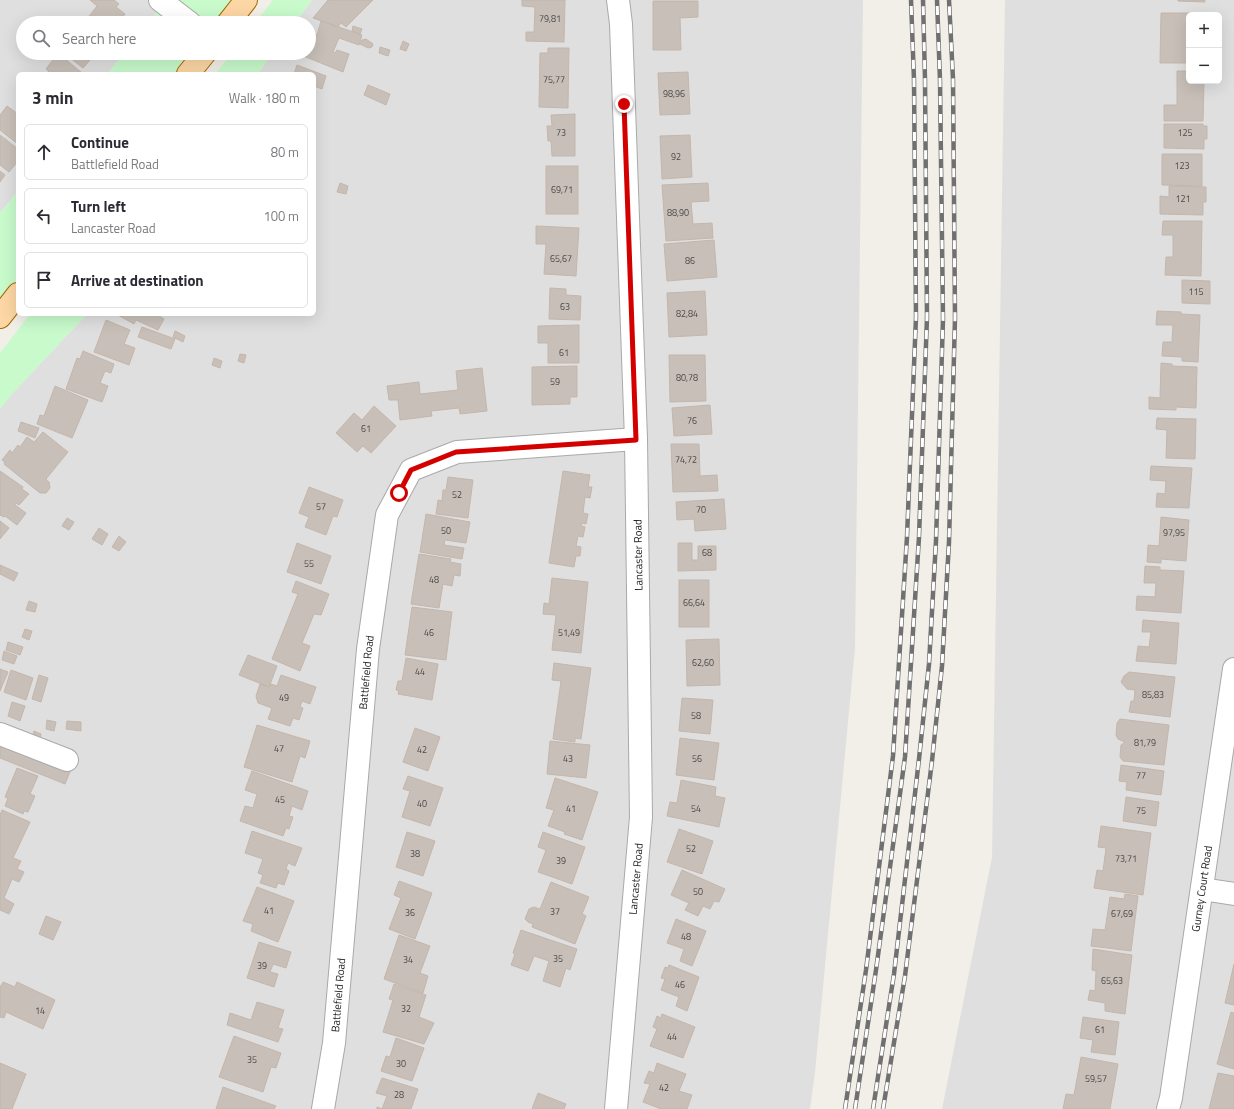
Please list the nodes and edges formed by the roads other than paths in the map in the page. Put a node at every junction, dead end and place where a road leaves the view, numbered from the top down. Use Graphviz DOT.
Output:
graph roads {
  1 [pos="160,0"];
  2 [pos="246,0"];
  3 [pos="618,0"];
  4 [pos="181,16"];
  5 [pos="233,16"];
  6 [pos="199,60"];
  7 [pos="190,72"];
  8 [pos="16,297"];
  9 [pos="0,317"];
  10 [pos="636,440"];
  11 [pos="1234,669"];
  12 [pos="0,734"];
  13 [pos="67,760"];
  14 [pos="1202,889"];
  15 [pos="1234,894"];
  16 [pos="323,1109"];
  17 [pos="616,1109"];
  18 [pos="1168,1109"];
  1 -- 4 [label="street"];
  2 -- 5 [label="main road"];
  3 -- 10 [label="street, Lancaster Road"];
  6 -- 7 [label="main road"];
  8 -- 9 [label="main road"];
  10 -- 16 [label="street, Battlefield Road"];
  10 -- 17 [label="street, Lancaster Road"];
  11 -- 14 [label="street, Gurney Court Road"];
  12 -- 13 [label="street"];
  14 -- 15 [label="street"];
  14 -- 18 [label="street, Gurney Court Road"];
}
